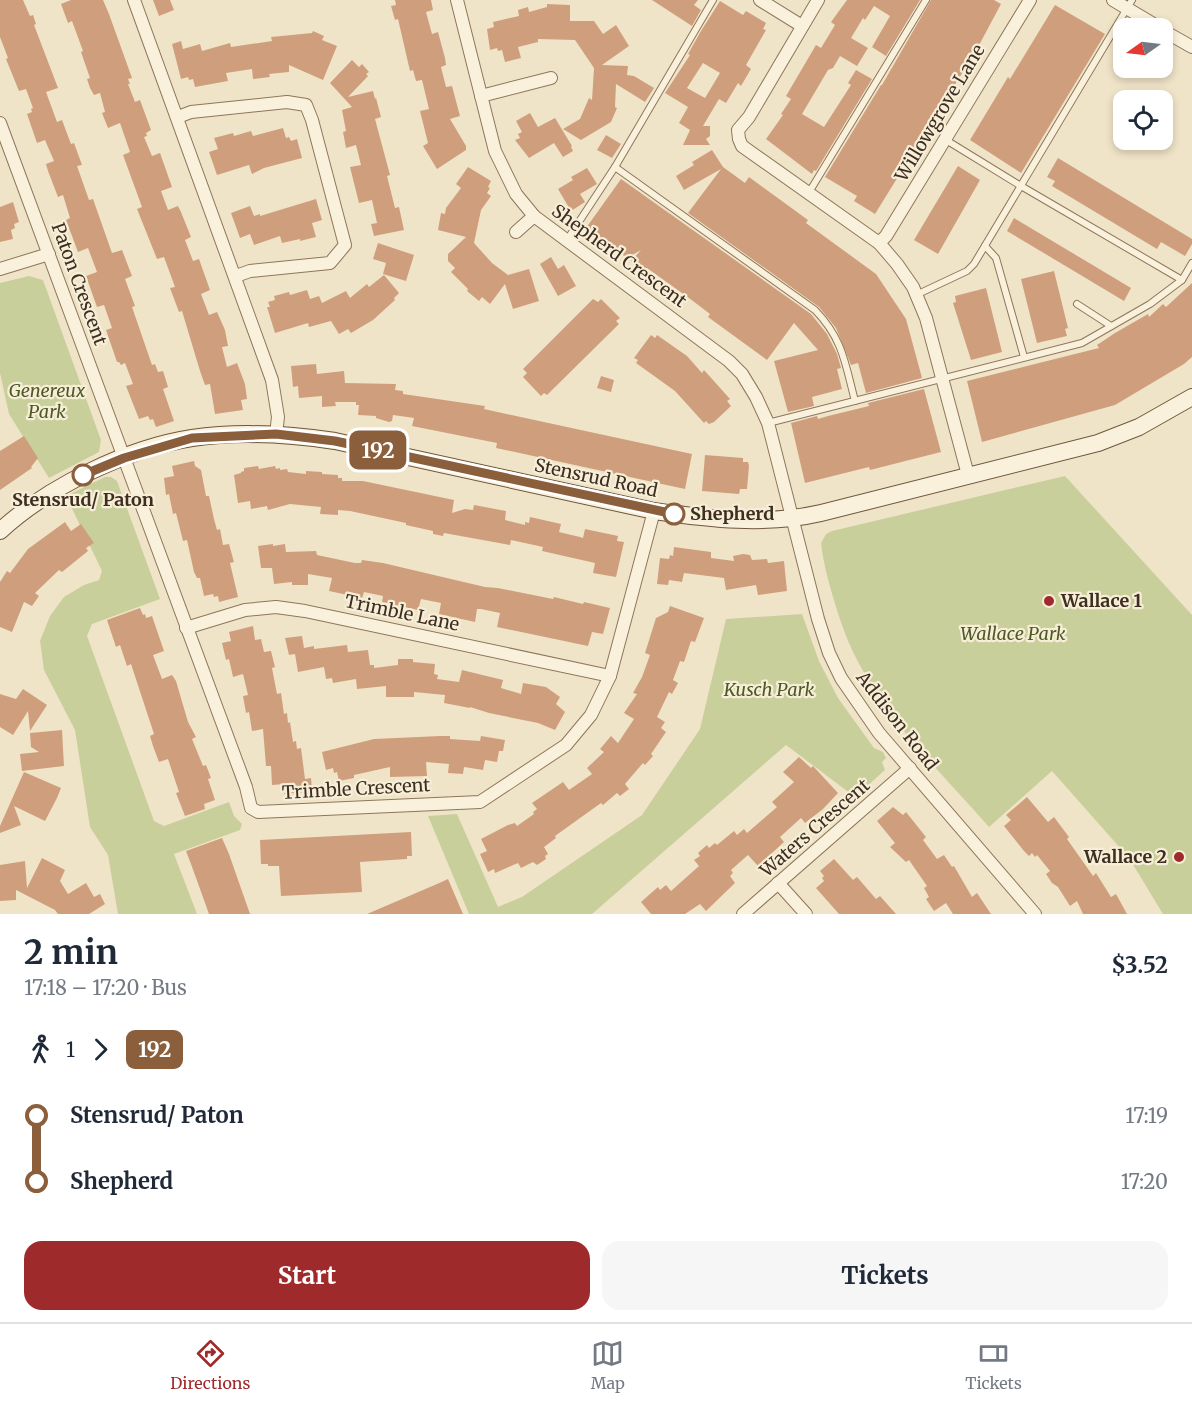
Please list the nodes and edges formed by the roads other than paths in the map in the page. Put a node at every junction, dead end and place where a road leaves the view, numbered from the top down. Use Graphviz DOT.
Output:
graph roads {
  1 [pos="134,0"];
  2 [pos="458,0"];
  3 [pos="713,0"];
  4 [pos="760,0"];
  5 [pos="818,0"];
  6 [pos="926,0"];
  7 [pos="1030,0"];
  8 [pos="1113,0"];
  9 [pos="1130,4"];
  10 [pos="1147,18"];
  11 [pos="802,26"];
  12 [pos="1173,36"];
  13 [pos="1192,47"];
  14 [pos="551,78"];
  15 [pos="481,96"];
  16 [pos="178,117"];
  17 [pos="0,123"];
  18 [pos="946,140"];
  19 [pos="615,167"];
  20 [pos="1021,186"];
  21 [pos="808,194"];
  22 [pos="534,216"];
  23 [pos="516,232"];
  24 [pos="566,241"];
  25 [pos="879,243"];
  26 [pos="985,246"];
  27 [pos="49,254"];
  28 [pos="1192,263"];
  29 [pos="0,269"];
  30 [pos="236,276"];
  31 [pos="1182,280"];
  32 [pos="916,295"];
  33 [pos="1077,304"];
  34 [pos="1111,326"];
  35 [pos="1024,357"];
  36 [pos="942,378"];
  37 [pos="1192,397"];
  38 [pos="855,401"];
  39 [pos="768,423"];
  40 [pos="276,434"];
  41 [pos="124,458"];
  42 [pos="968,475"];
  43 [pos="654,511"];
  44 [pos="793,518"];
  45 [pos="0,531"];
  46 [pos="186,628"];
  47 [pos="610,676"];
  48 [pos="910,768"];
  49 [pos="778,883"];
  50 [pos="743,914"];
  51 [pos="806,914"];
  52 [pos="1035,914"];
  1 -- 16 [label="street"];
  2 -- 15 [label="street, Shepherd Crescent"];
  3 -- 19 [label="lane"];
  4 -- 11 [label="street"];
  5 -- 11 [label="street"];
  6 -- 21 [label="lane"];
  7 -- 18 [label="street, Willowgrove Lane"];
  8 -- 9 [label="street"];
  9 -- 10 [label="street"];
  9 -- 20 [label="lane"];
  11 -- 21 [label="street"];
  12 -- 13 [label="street"];
  14 -- 15 [label="street"];
  15 -- 22 [label="street, Shepherd Crescent"];
  16 -- 30 [label="street"];
  16 -- 30 [label="street"];
  17 -- 27 [label="street, Paton Crescent"];
  18 -- 20 [label="lane"];
  18 -- 25 [label="street, Willowgrove Lane"];
  19 -- 24 [label="lane"];
  19 -- 38 [label="lane"];
  20 -- 26 [label="lane"];
  20 -- 31 [label="lane"];
  21 -- 25 [label="street"];
  22 -- 23 [label="street"];
  22 -- 24 [label="street, Shepherd Crescent"];
  24 -- 39 [label="street, Shepherd Crescent"];
  25 -- 32 [label="street"];
  26 -- 32 [label="lane"];
  26 -- 35 [label="lane"];
  27 -- 29 [label="street"];
  27 -- 41 [label="street, Paton Crescent"];
  28 -- 31 [label="lane"];
  30 -- 40 [label="street"];
  31 -- 34 [label="lane"];
  32 -- 36 [label="street"];
  33 -- 34 [label="lane"];
  34 -- 35 [label="lane"];
  35 -- 36 [label="lane"];
  36 -- 38 [label="lane"];
  36 -- 42 [label="street"];
  37 -- 42 [label="street, Stensrud Road"];
  38 -- 39 [label="lane"];
  39 -- 44 [label="street, Shepherd Crescent"];
  40 -- 41 [label="street, Stensrud Road"];
  40 -- 43 [label="street, Stensrud Road"];
  41 -- 45 [label="street, Stensrud Road"];
  41 -- 46 [label="street, Trimble Crescent"];
  42 -- 44 [label="street, Stensrud Road"];
  43 -- 44 [label="street, Stensrud Road"];
  43 -- 47 [label="street, Trimble Crescent"];
  44 -- 48 [label="street, Addison Road"];
  46 -- 47 [label="street, Trimble Lane"];
  46 -- 47 [label="street, Trimble Crescent"];
  48 -- 49 [label="street, Waters Crescent"];
  48 -- 52 [label="street, Addison Road"];
  49 -- 50 [label="street, Waters Crescent"];
  49 -- 51 [label="street"];
}
